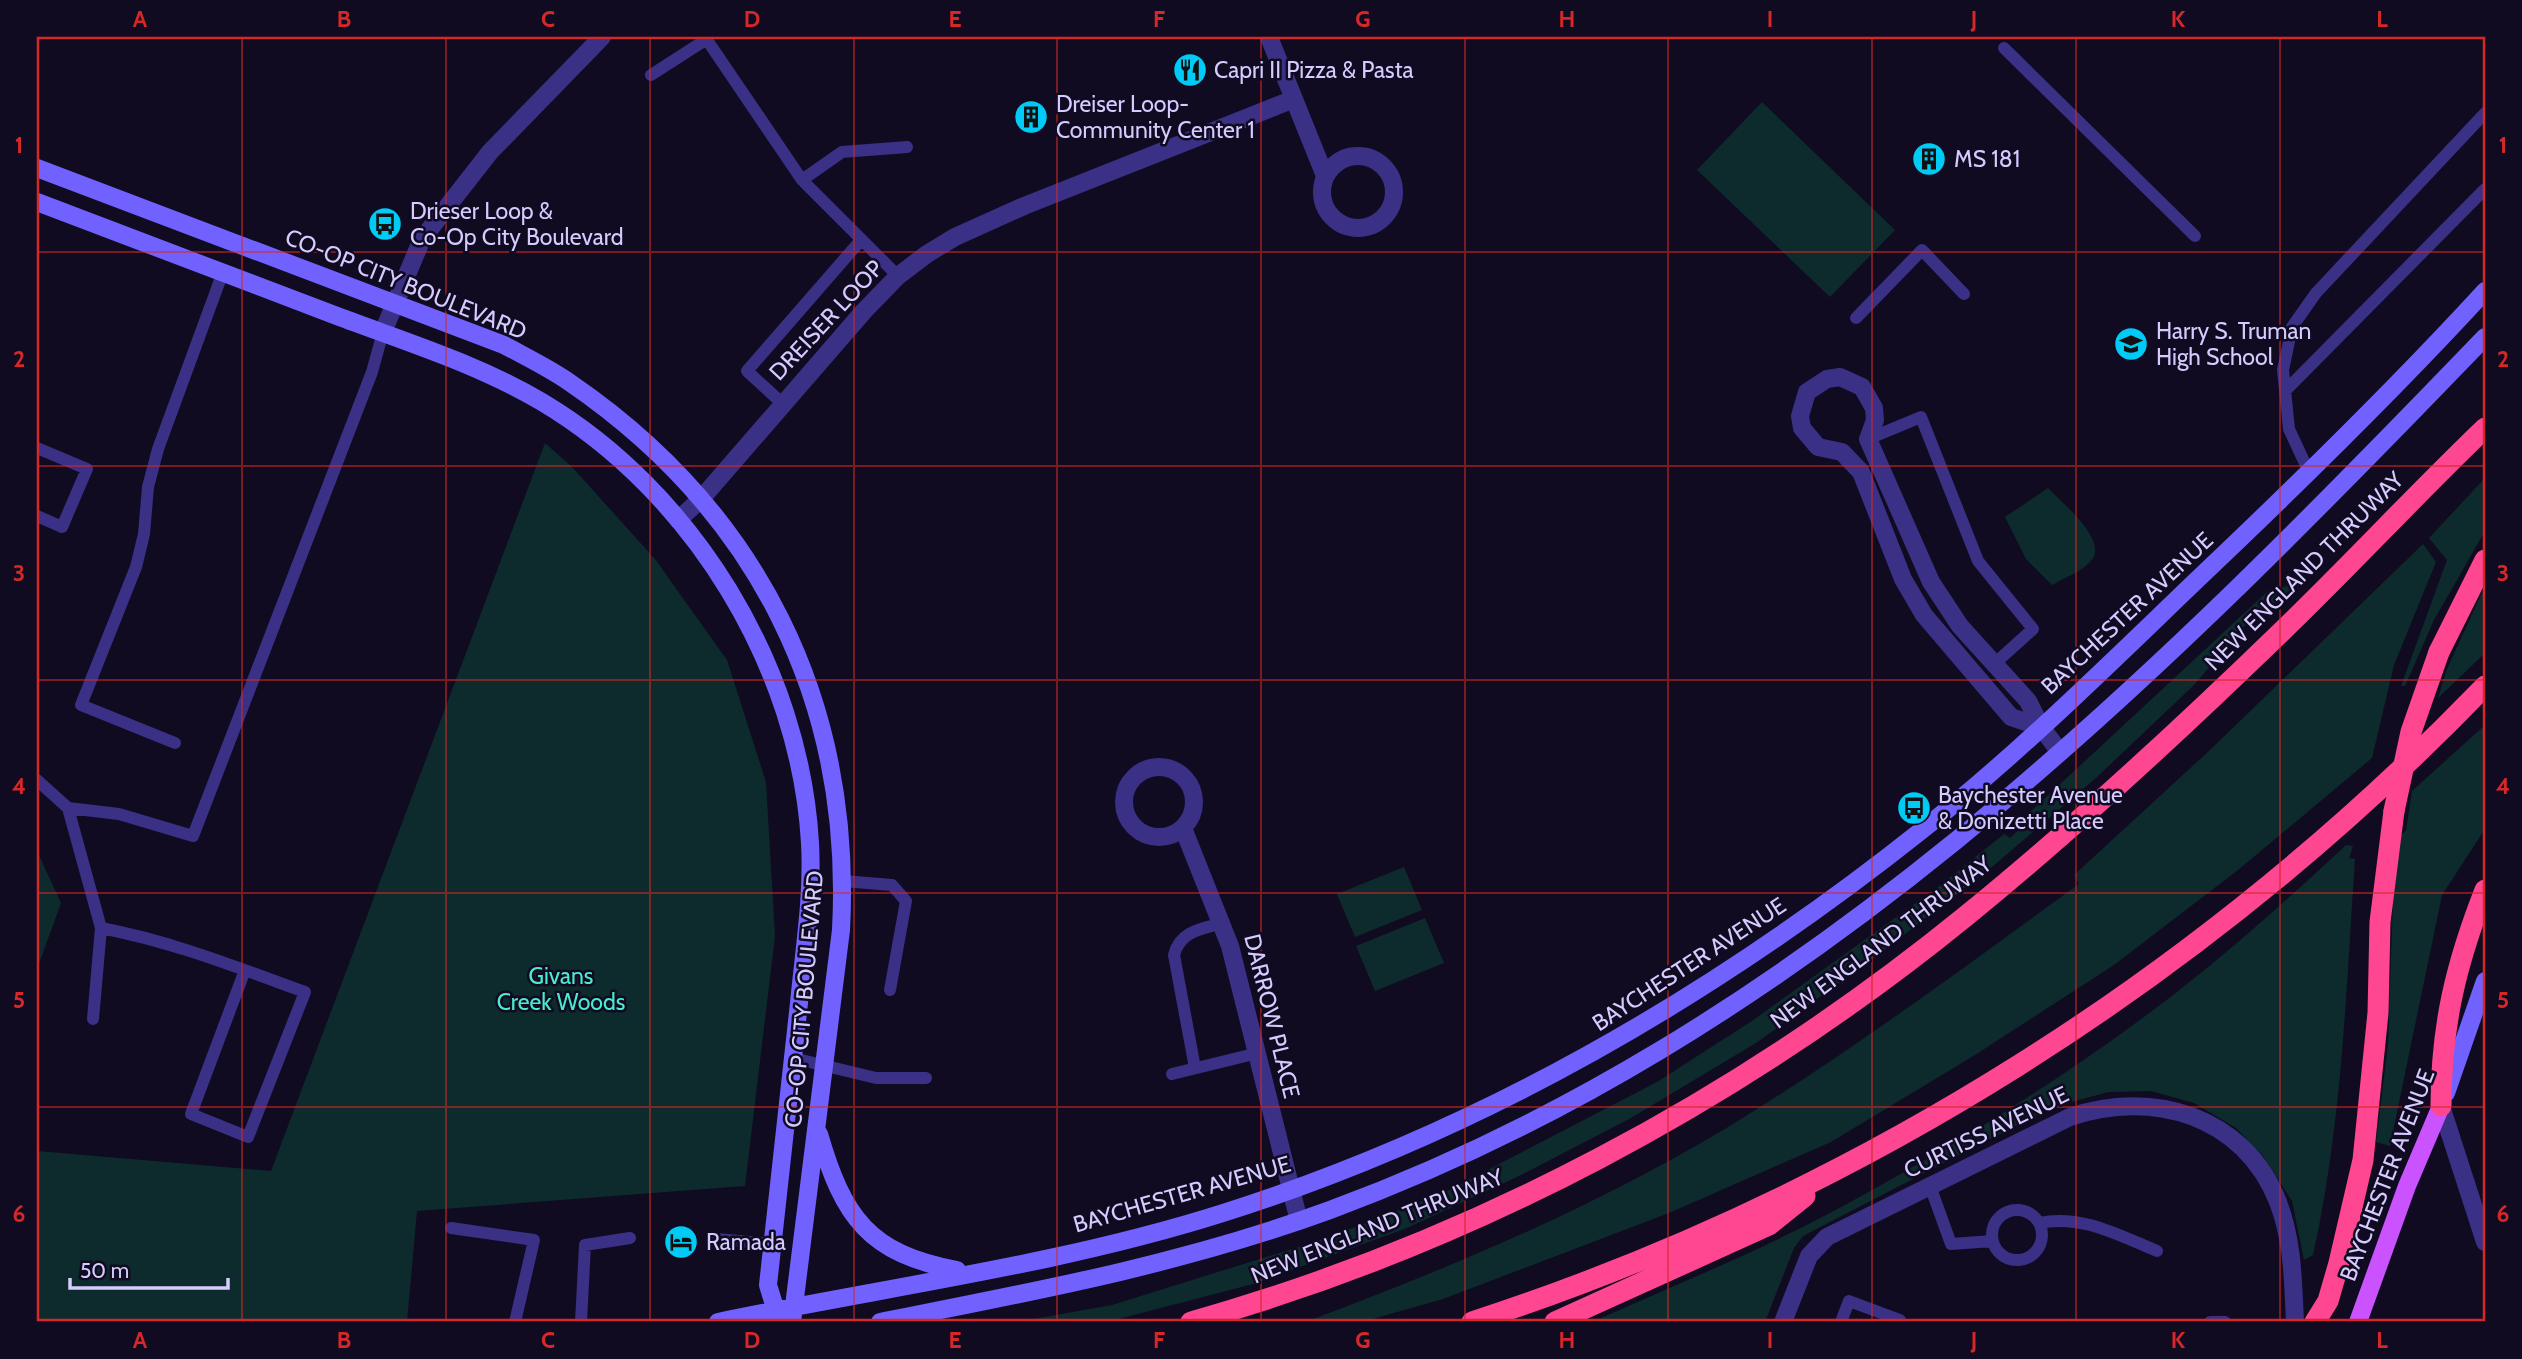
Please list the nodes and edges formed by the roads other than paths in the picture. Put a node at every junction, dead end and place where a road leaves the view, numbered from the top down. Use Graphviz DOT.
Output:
graph roads {
  1 [pos="602,37"];
  2 [pos="1269,37"];
  3 [pos="706,38"];
  4 [pos="2004,48"];
  5 [pos="652,75"];
  6 [pos="1294,99"];
  7 [pos="2485,113"];
  8 [pos="906,147"];
  9 [pos="37,168"];
  10 [pos="1325,176"];
  11 [pos="802,180"];
  12 [pos="2485,189"];
  13 [pos="37,202"];
  14 [pos="2195,236"];
  15 [pos="861,240"];
  16 [pos="223,272"];
  17 [pos="898,276"];
  18 [pos="2485,291"];
  19 [pos="1964,294"];
  20 [pos="396,304"];
  21 [pos="1856,318"];
  22 [pos="383,332"];
  23 [pos="2485,337"];
  24 [pos="2286,391"];
  25 [pos="783,404"];
  26 [pos="2485,428"];
  27 [pos="1868,439"];
  28 [pos="37,448"];
  29 [pos="2309,472"];
  30 [pos="701,499"];
  31 [pos="37,516"];
  32 [pos="678,520"];
  33 [pos="2485,560"];
  34 [pos="1993,665"];
  35 [pos="2485,686"];
  36 [pos="2041,727"];
  37 [pos="175,743"];
  38 [pos="2060,752"];
  39 [pos="37,780"];
  40 [pos="68,808"];
  41 [pos="1183,828"];
  42 [pos="811,879"];
  43 [pos="843,881"];
  44 [pos="2485,890"];
  45 [pos="1223,923"];
  46 [pos="101,928"];
  47 [pos="245,970"];
  48 [pos="2485,981"];
  49 [pos="890,990"];
  50 [pos="2480,1011"];
  51 [pos="93,1019"];
  52 [pos="1258,1053"];
  53 [pos="793,1058"];
  54 [pos="824,1066"];
  55 [pos="1195,1068"];
  56 [pos="1172,1074"];
  57 [pos="926,1078"];
  58 [pos="2441,1106"];
  59 [pos="817,1127"];
  60 [pos="1841,1168"];
  61 [pos="1930,1186"];
  62 [pos="1291,1189"];
  63 [pos="1299,1221"];
  64 [pos="2039,1223"];
  65 [pos="451,1228"];
  66 [pos="630,1238"];
  67 [pos="717,1240"];
  68 [pos="1993,1241"];
  69 [pos="2485,1242"];
  70 [pos="772,1244"];
  71 [pos="2157,1251"];
  72 [pos="970,1273"];
  73 [pos="794,1314"];
  74 [pos="777,1317"];
  75 [pos="515,1322"];
  76 [pos="582,1322"];
  77 [pos="718,1322"];
  78 [pos="880,1322"];
  79 [pos="1191,1322"];
  80 [pos="1472,1322"];
  81 [pos="1555,1322"];
  82 [pos="1783,1322"];
  83 [pos="1841,1322"];
  84 [pos="1899,1322"];
  85 [pos="2210,1322"];
  86 [pos="2225,1322"];
  87 [pos="2295,1322"];
  88 [pos="2315,1322"];
  89 [pos="2358,1322"];
  1 -- 20 [label="street"];
  2 -- 6 [label="street"];
  3 -- 5 [label="lane"];
  3 -- 11 [label="lane"];
  4 -- 14 [label="lane"];
  6 -- 10 [label="street"];
  6 -- 17 [label="street, DREISER LOOP"];
  7 -- 24 [label="lane"];
  8 -- 11 [label="lane"];
  9 -- 20 [label="main road, CO-OP CITY BOULEVARD"];
  10 -- 10 [label="street"];
  11 -- 15 [label="lane"];
  12 -- 24 [label="lane"];
  13 -- 16 [label="main road, CO-OP CITY BOULEVARD"];
  15 -- 17 [label="lane"];
  15 -- 25 [label="lane"];
  16 -- 22 [label="main road, CO-OP CITY BOULEVARD"];
  16 -- 37 [label="lane"];
  17 -- 25 [label="street, DREISER LOOP"];
  18 -- 29 [label="main road, BAYCHESTER AVENUE"];
  19 -- 21 [label="lane"];
  20 -- 22 [label="street"];
  20 -- 30 [label="main road, CO-OP CITY BOULEVARD"];
  22 -- 32 [label="main road, CO-OP CITY BOULEVARD"];
  22 -- 40 [label="lane"];
  23 -- 38 [label="main road"];
  24 -- 29 [label="lane"];
  25 -- 30 [label="street, DREISER LOOP"];
  26 -- 79 [label="highway, NEW ENGLAND THRUWAY"];
  27 -- 34 [label="street"];
  27 -- 34 [label="lane"];
  27 -- 36 [label="street"];
  28 -- 31 [label="lane"];
  29 -- 36 [label="main road, BAYCHESTER AVENUE"];
  30 -- 32 [label="street, DREISER LOOP"];
  30 -- 43 [label="main road, CO-OP CITY BOULEVARD"];
  32 -- 42 [label="main road, CO-OP CITY BOULEVARD"];
  33 -- 88 [label="highway, bridge"];
  34 -- 36 [label="street"];
  35 -- 60 [label="highway"];
  36 -- 38 [label="street"];
  36 -- 62 [label="main road, BAYCHESTER AVENUE"];
  38 -- 63 [label="main road"];
  39 -- 40 [label="lane"];
  40 -- 46 [label="lane"];
  41 -- 41 [label="street"];
  41 -- 45 [label="street, DARROW PLACE"];
  42 -- 43 [label="main road"];
  42 -- 53 [label="main road, CO-OP CITY BOULEVARD"];
  43 -- 49 [label="lane"];
  43 -- 54 [label="main road, CO-OP CITY BOULEVARD"];
  44 -- 58 [label="highway"];
  45 -- 52 [label="street, DARROW PLACE"];
  45 -- 55 [label="lane"];
  46 -- 47 [label="lane"];
  46 -- 51 [label="lane"];
  47 -- 47 [label="lane"];
  48 -- 50 [label="main road, BAYCHESTER AVENUE"];
  50 -- 58 [label="main road, BAYCHESTER AVENUE"];
  52 -- 55 [label="lane"];
  52 -- 62 [label="street, DARROW PLACE"];
  53 -- 54 [label="lane"];
  53 -- 70 [label="main road, CO-OP CITY BOULEVARD"];
  54 -- 57 [label="lane"];
  54 -- 59 [label="main road, CO-OP CITY BOULEVARD"];
  55 -- 56 [label="lane"];
  58 -- 69 [label="street"];
  58 -- 89 [label="main road, BAYCHESTER AVENUE"];
  59 -- 72 [label="main road"];
  59 -- 73 [label="main road, CO-OP CITY BOULEVARD"];
  60 -- 80 [label="highway"];
  60 -- 81 [label="highway"];
  61 -- 68 [label="lane"];
  61 -- 82 [label="street, CURTISS AVENUE"];
  61 -- 87 [label="street, CURTISS AVENUE"];
  62 -- 63 [label="street, DARROW PLACE"];
  62 -- 72 [label="main road, BAYCHESTER AVENUE"];
  63 -- 78 [label="main road"];
  64 -- 68 [label="lane"];
  64 -- 68 [label="lane"];
  64 -- 71 [label="lane"];
  65 -- 75 [label="lane"];
  66 -- 76 [label="lane"];
  67 -- 70 [label="lane"];
  70 -- 74 [label="main road, CO-OP CITY BOULEVARD"];
  72 -- 73 [label="main road, BAYCHESTER AVENUE"];
  73 -- 74 [label="main road, BAYCHESTER AVENUE"];
  74 -- 77 [label="main road, BAYCHESTER AVENUE"];
  83 -- 84 [label="lane"];
  85 -- 86 [label="lane"];
}
